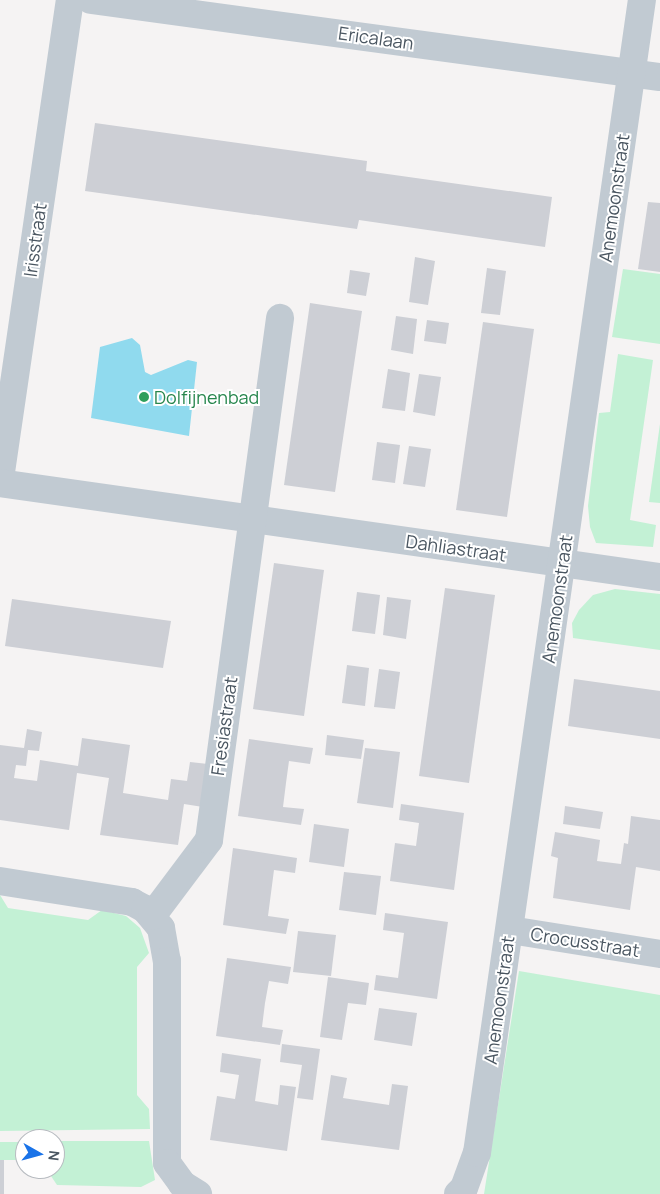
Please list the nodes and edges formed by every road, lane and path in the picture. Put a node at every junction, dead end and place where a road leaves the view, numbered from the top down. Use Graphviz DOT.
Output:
graph roads {
  1 [pos="70,0"];
  2 [pos="91,0"];
  3 [pos="642,0"];
  4 [pos="632,73"];
  5 [pos="660,77"];
  6 [pos="280,318"];
  7 [pos="0,481"];
  8 [pos="253,519"];
  9 [pos="562,563"];
  10 [pos="660,577"];
  11 [pos="0,881"];
  12 [pos="152,916"];
  13 [pos="510,930"];
  14 [pos="660,954"];
  15 [pos="198,1194"];
  16 [pos="458,1194"];
  1 -- 7 [label="street, Irisstraat"];
  2 -- 4 [label="street, Ericalaan"];
  3 -- 4 [label="street, Anemoonstraat"];
  4 -- 5 [label="street, Ericalaan"];
  4 -- 9 [label="street, Anemoonstraat"];
  6 -- 8 [label="street"];
  7 -- 8 [label="street, Dahliastraat"];
  8 -- 9 [label="street, Dahliastraat"];
  8 -- 12 [label="street, Fresiastraat"];
  9 -- 10 [label="street, Dahliastraat"];
  9 -- 13 [label="street, Anemoonstraat"];
  11 -- 12 [label="street"];
  12 -- 15 [label="street"];
  13 -- 14 [label="street, Crocusstraat"];
  13 -- 16 [label="street, Anemoonstraat"];
}
